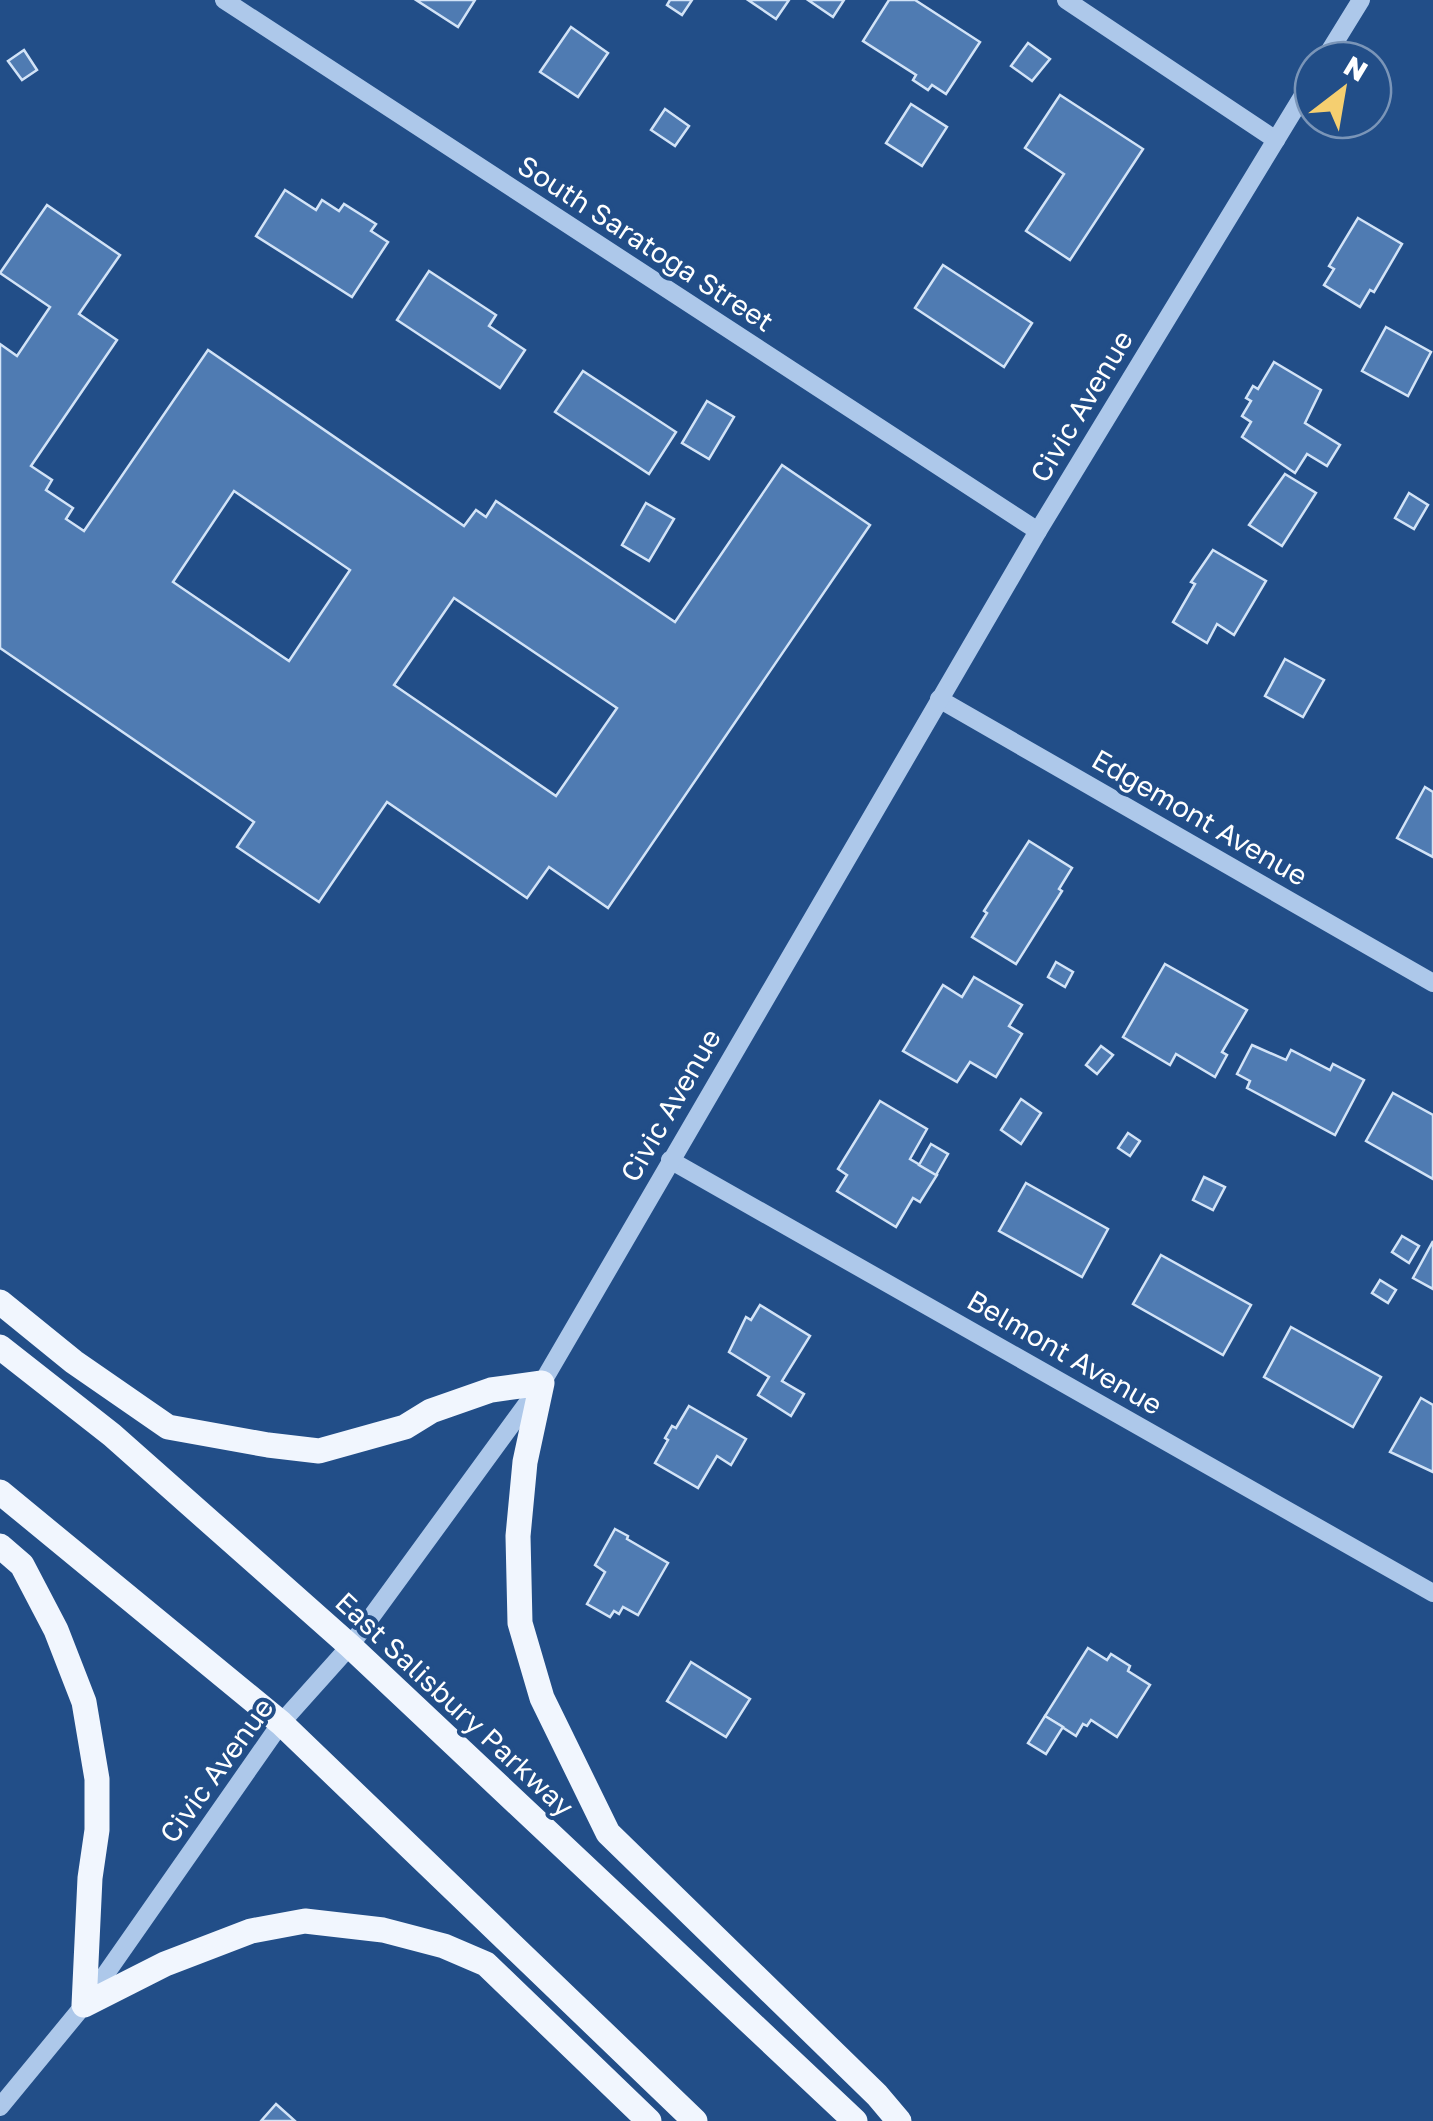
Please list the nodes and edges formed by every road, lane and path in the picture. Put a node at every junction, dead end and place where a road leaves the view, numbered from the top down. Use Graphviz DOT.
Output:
graph roads {
  1 [pos="224,0"];
  2 [pos="1066,0"];
  3 [pos="1361,0"];
  4 [pos="1336,40"];
  5 [pos="1293,112"];
  6 [pos="1276,140"];
  7 [pos="1038,531"];
  8 [pos="939,699"];
  9 [pos="1433,983"];
  10 [pos="670,1160"];
  11 [pos="0,1302"];
  12 [pos="0,1347"];
  13 [pos="542,1382"];
  14 [pos="0,1492"];
  15 [pos="0,1546"];
  16 [pos="1433,1593"];
  17 [pos="350,1646"];
  18 [pos="281,1724"];
  19 [pos="84,2005"];
  20 [pos="0,2107"];
  21 [pos="649,2121"];
  22 [pos="695,2121"];
  23 [pos="855,2121"];
  24 [pos="900,2121"];
  1 -- 7 [label="street, South Saratoga Street"];
  2 -- 6 [label="street"];
  3 -- 4 [label="street"];
  5 -- 6 [label="street, Civic Avenue"];
  6 -- 7 [label="street, Civic Avenue"];
  7 -- 8 [label="street, Civic Avenue"];
  8 -- 9 [label="street, Edgemont Avenue"];
  8 -- 10 [label="street, Civic Avenue"];
  10 -- 13 [label="street, Civic Avenue"];
  10 -- 16 [label="street, Belmont Avenue"];
  11 -- 13 [label="main road"];
  12 -- 17 [label="main road, East Salisbury Parkway"];
  13 -- 17 [label="street, Civic Avenue"];
  13 -- 24 [label="main road"];
  14 -- 18 [label="main road"];
  15 -- 19 [label="main road"];
  17 -- 18 [label="street, Civic Avenue"];
  17 -- 23 [label="main road, East Salisbury Parkway"];
  18 -- 19 [label="street, Civic Avenue"];
  18 -- 22 [label="main road"];
  19 -- 20 [label="street, Civic Avenue"];
  19 -- 21 [label="main road"];
}
